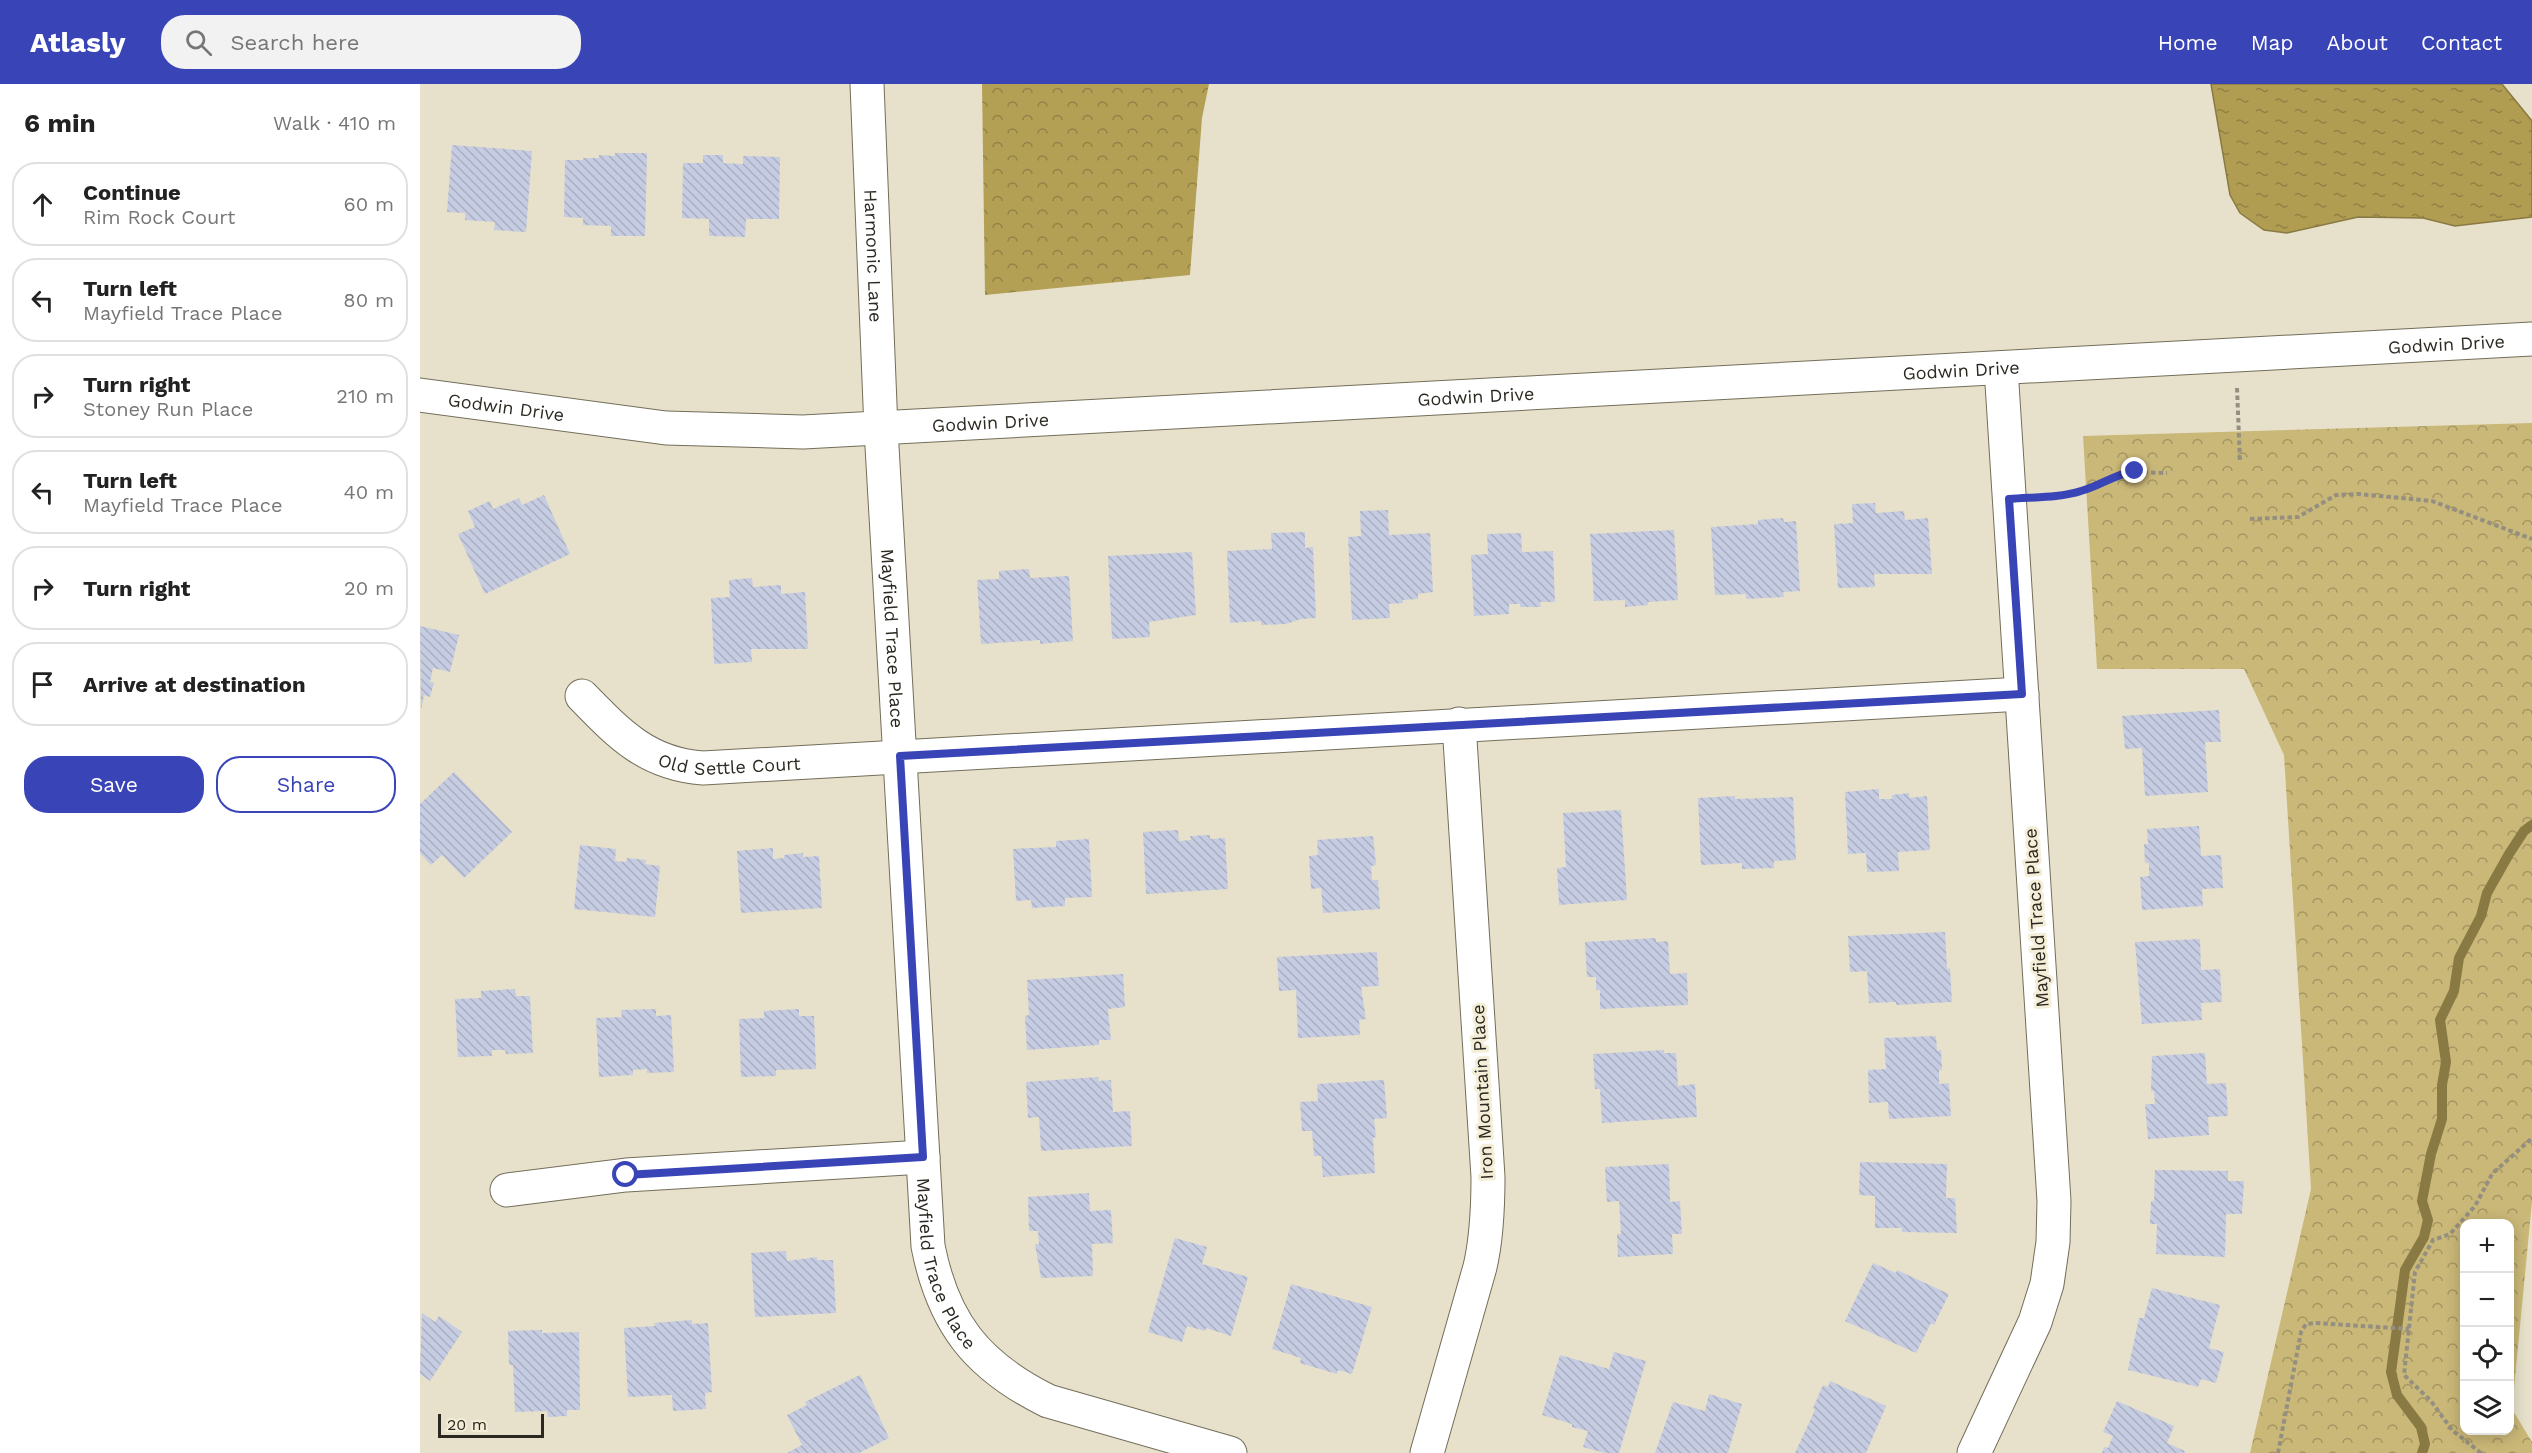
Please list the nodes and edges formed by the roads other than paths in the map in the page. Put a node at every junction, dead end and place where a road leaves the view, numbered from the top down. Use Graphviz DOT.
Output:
graph roads {
  1 [pos="867,84"];
  2 [pos="2532,339"];
  3 [pos="2001,368"];
  4 [pos="420,395"];
  5 [pos="881,429"];
  6 [pos="2022,694"];
  7 [pos="582,696"];
  8 [pos="1459,724"];
  9 [pos="900,756"];
  10 [pos="923,1157"];
  11 [pos="507,1190"];
  12 [pos="1230,1453"];
  13 [pos="1427,1453"];
  14 [pos="1974,1453"];
  1 -- 5 [label="street, Harmonic Lane"];
  2 -- 3 [label="street, Godwin Drive"];
  3 -- 5 [label="street, Godwin Drive"];
  3 -- 6 [label="street, Mayfield Trace Place"];
  4 -- 5 [label="street, Godwin Drive"];
  5 -- 9 [label="street, Mayfield Trace Place"];
  6 -- 8 [label="street, Old Settle Court"];
  6 -- 14 [label="street, Mayfield Trace Place"];
  7 -- 9 [label="street, Old Settle Court"];
  8 -- 9 [label="street, Old Settle Court"];
  8 -- 13 [label="street, Iron Mountain Place"];
  9 -- 10 [label="street, Mayfield Trace Place"];
  10 -- 11 [label="street"];
  10 -- 12 [label="street, Mayfield Trace Place"];
}
